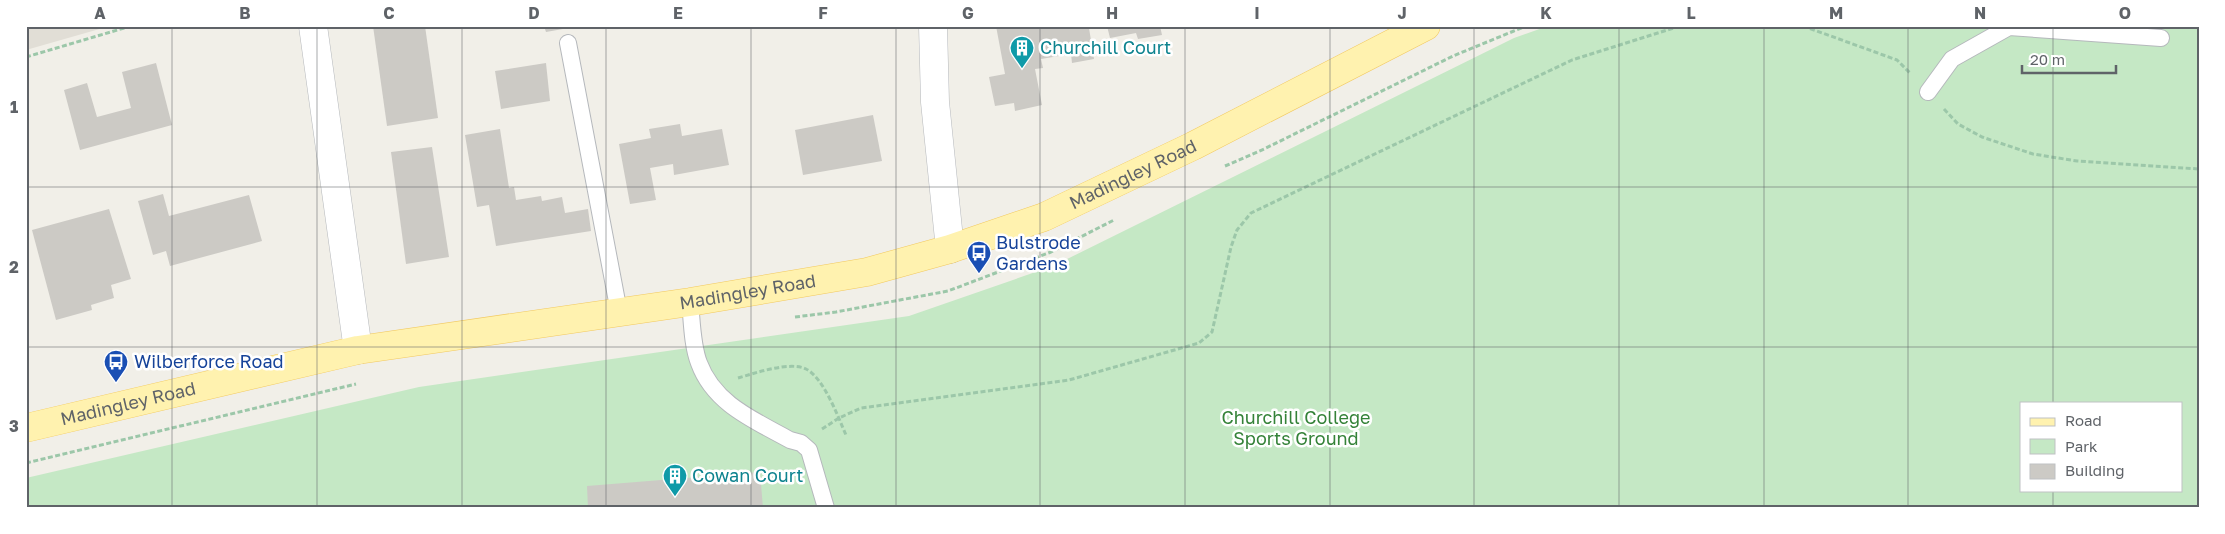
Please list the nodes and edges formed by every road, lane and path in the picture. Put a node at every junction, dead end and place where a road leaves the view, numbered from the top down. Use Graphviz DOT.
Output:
graph roads {
  1 [pos="131,26"];
  2 [pos="313,26"];
  3 [pos="933,26"];
  4 [pos="1426,26"];
  5 [pos="1680,26"];
  6 [pos="1803,26"];
  7 [pos="2161,38"];
  8 [pos="568,43"];
  9 [pos="26,57"];
  10 [pos="1928,92"];
  11 [pos="2199,169"];
  12 [pos="950,250"];
  13 [pos="690,302"];
  14 [pos="619,312"];
  15 [pos="358,350"];
  16 [pos="708,382"];
  17 [pos="839,418"];
  18 [pos="26,428"];
  19 [pos="846,434"];
  20 [pos="801,443"];
  21 [pos="826,508"];
  1 -- 9 [label="path"];
  2 -- 15 [label="street"];
  3 -- 12 [label="street"];
  4 -- 12 [label="main road, Madingley Road"];
  5 -- 17 [label="path"];
  6 -- 10 [label="path"];
  7 -- 10 [label="lane"];
  8 -- 14 [label="lane"];
  10 -- 11 [label="path"];
  12 -- 13 [label="main road, Madingley Road"];
  13 -- 14 [label="main road, Madingley Road"];
  13 -- 16 [label="lane"];
  14 -- 15 [label="main road, Madingley Road"];
  15 -- 18 [label="main road, Madingley Road"];
  16 -- 17 [label="path"];
  16 -- 20 [label="lane"];
  17 -- 19 [label="path"];
  17 -- 20 [label="path"];
  20 -- 21 [label="lane"];
}
